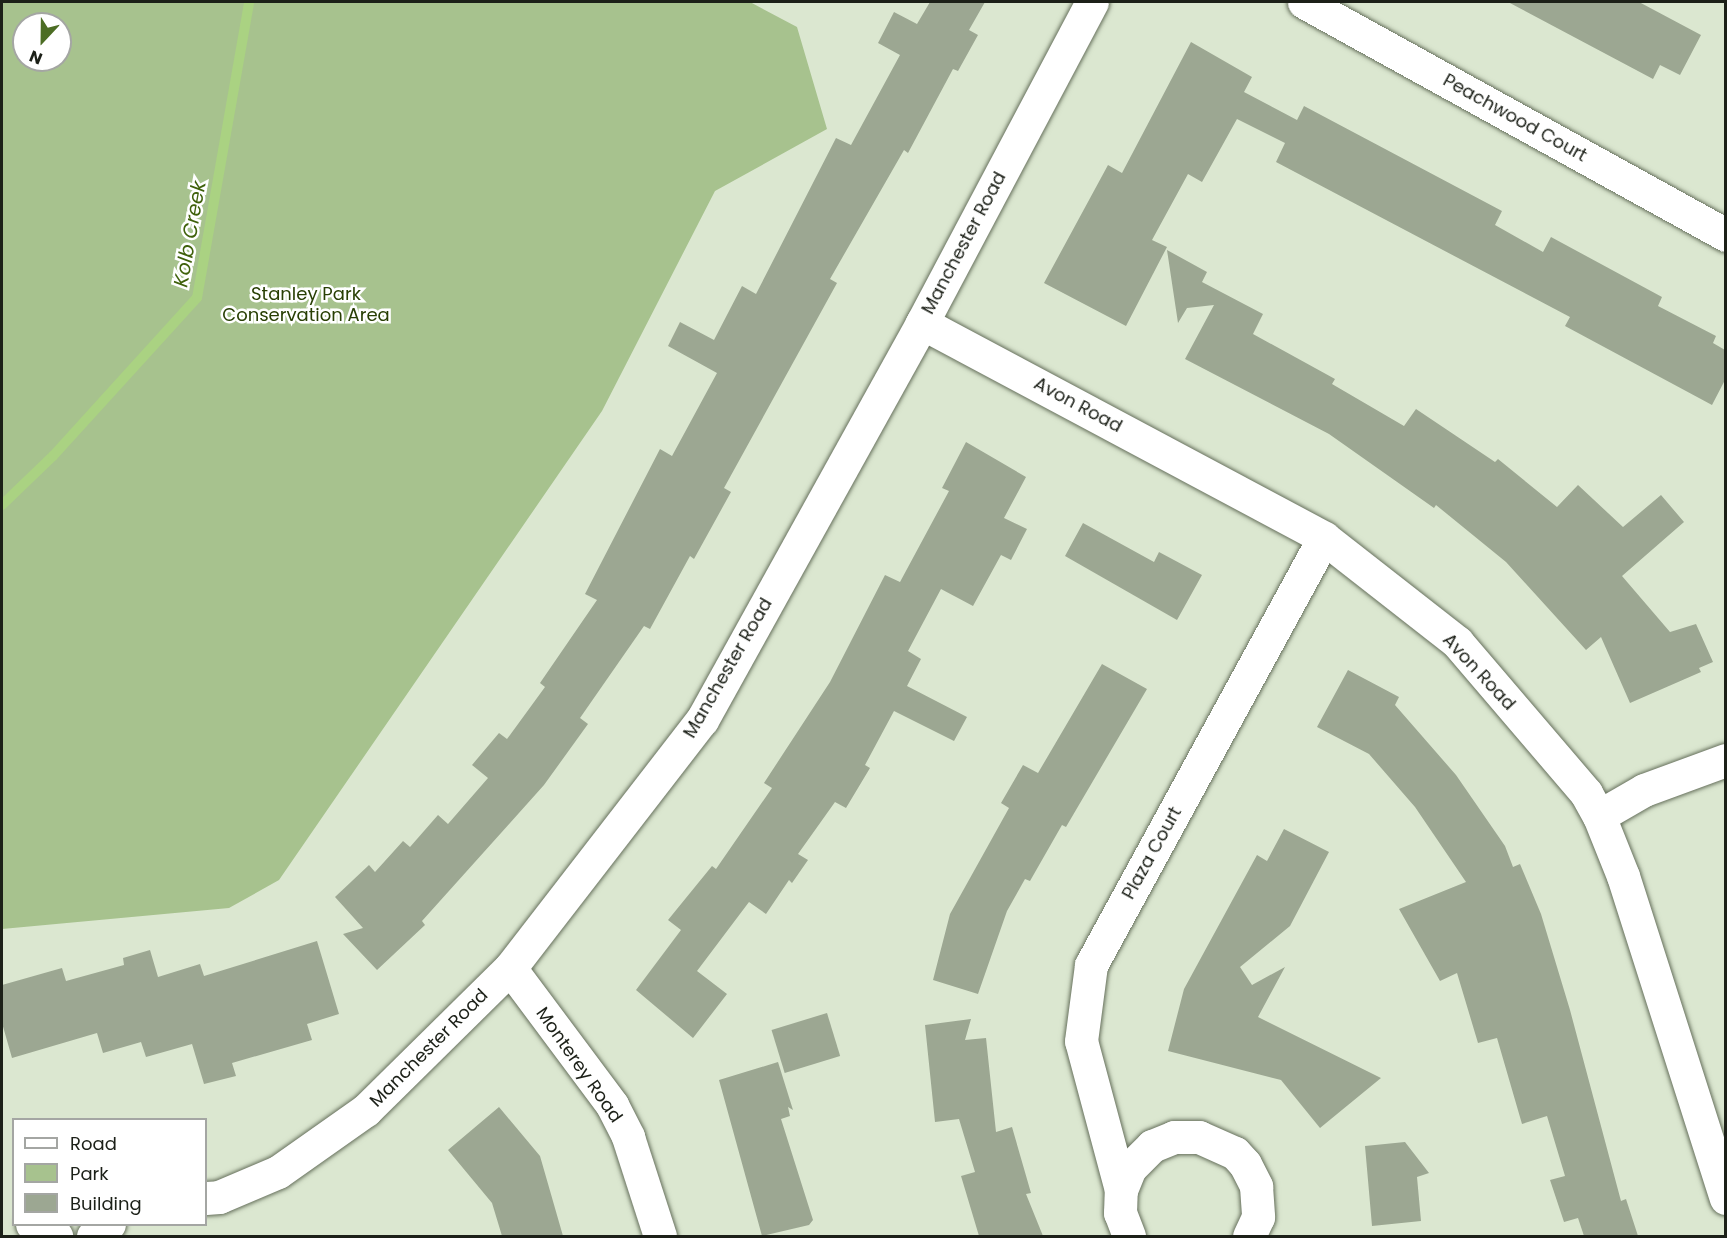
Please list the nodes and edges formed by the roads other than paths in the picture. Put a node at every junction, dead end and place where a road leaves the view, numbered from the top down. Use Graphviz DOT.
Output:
graph roads {
  1 [pos="1092,2"];
  2 [pos="1304,2"];
  3 [pos="1725,235"];
  4 [pos="922,323"];
  5 [pos="1324,538"];
  6 [pos="1725,760"];
  7 [pos="1599,816"];
  8 [pos="510,968"];
  9 [pos="1121,1190"];
  10 [pos="207,1198"];
  11 [pos="1725,1198"];
  12 [pos="34,1226"];
  13 [pos="106,1226"];
  14 [pos="57,1236"];
  15 [pos="93,1236"];
  16 [pos="660,1236"];
  17 [pos="1129,1236"];
  18 [pos="1249,1236"];
  1 -- 4 [label="street, Manchester Road"];
  2 -- 3 [label="street, Peachwood Court"];
  4 -- 5 [label="street, Avon Road"];
  4 -- 8 [label="street, Manchester Road"];
  5 -- 7 [label="street, Avon Road"];
  5 -- 9 [label="street, Plaza Court"];
  6 -- 7 [label="street"];
  7 -- 11 [label="street, Avon Road"];
  8 -- 10 [label="street, Manchester Road"];
  8 -- 16 [label="street, Monterey Road"];
  9 -- 17 [label="street, Plaza Court"];
  9 -- 18 [label="street, Plaza Court"];
  12 -- 14 [label="street"];
  13 -- 15 [label="street"];
}
